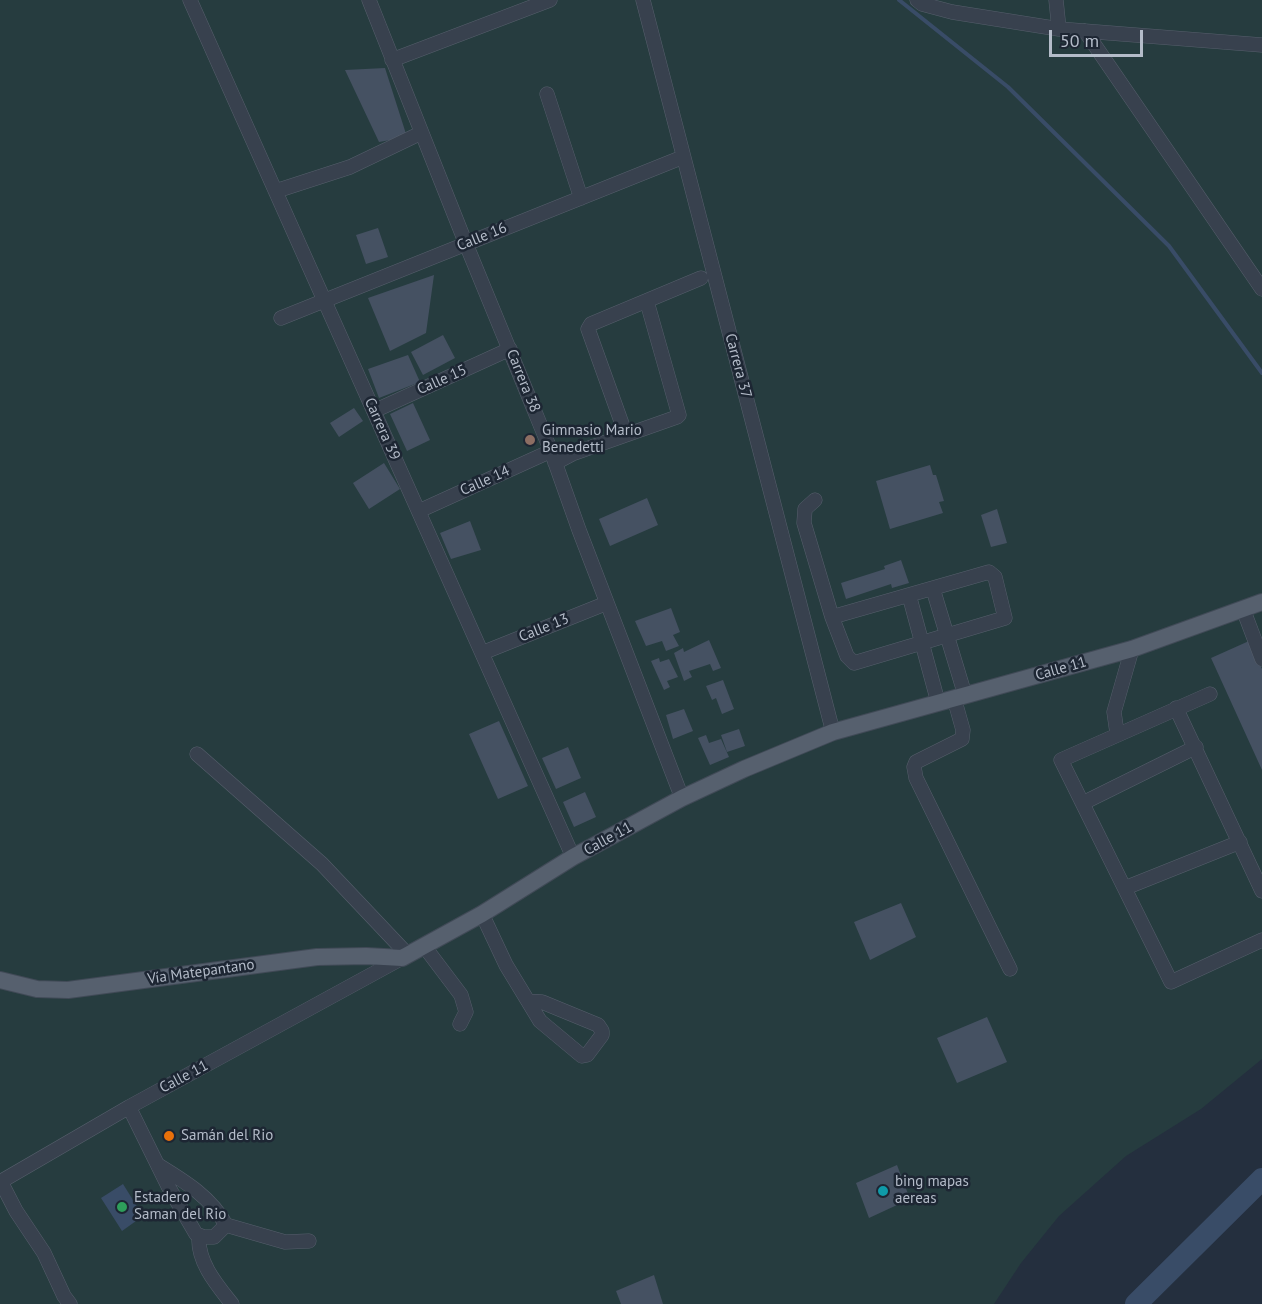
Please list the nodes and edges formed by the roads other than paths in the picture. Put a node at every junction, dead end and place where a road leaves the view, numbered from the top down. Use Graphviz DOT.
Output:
graph roads {
  1 [pos="190,0"];
  2 [pos="369,0"];
  3 [pos="550,0"];
  4 [pos="643,0"];
  5 [pos="917,0"];
  6 [pos="1056,0"];
  7 [pos="1059,29"];
  8 [pos="1085,31"];
  9 [pos="1262,45"];
  10 [pos="392,60"];
  11 [pos="547,94"];
  12 [pos="421,133"];
  13 [pos="683,157"];
  14 [pos="276,191"];
  15 [pos="581,198"];
  16 [pos="466,244"];
  17 [pos="701,278"];
  18 [pos="1262,289"];
  19 [pos="324,300"];
  20 [pos="647,302"];
  21 [pos="281,318"];
  22 [pos="510,349"];
  23 [pos="374,411"];
  24 [pos="626,435"];
  25 [pos="553,457"];
  26 [pos="815,500"];
  27 [pos="418,511"];
  28 [pos="933,588"];
  29 [pos="909,595"];
  30 [pos="1262,602"];
  31 [pos="607,603"];
  32 [pos="1243,609"];
  33 [pos="832,617"];
  34 [pos="947,635"];
  35 [pos="922,643"];
  36 [pos="1132,649"];
  37 [pos="482,653"];
  38 [pos="1262,659"];
  39 [pos="1210,694"];
  40 [pos="952,699"];
  41 [pos="1176,708"];
  42 [pos="833,732"];
  43 [pos="1117,733"];
  44 [pos="1196,747"];
  45 [pos="196,754"];
  46 [pos="682,798"];
  47 [pos="1083,803"];
  48 [pos="1240,842"];
  49 [pos="573,857"];
  50 [pos="1125,888"];
  51 [pos="1262,891"];
  52 [pos="482,914"];
  53 [pos="1262,940"];
  54 [pos="424,946"];
  55 [pos="405,957"];
  56 [pos="1010,969"];
  57 [pos="0,980"];
  58 [pos="528,1001"];
  59 [pos="460,1024"];
  60 [pos="129,1107"];
  61 [pos="158,1165"];
  62 [pos="0,1182"];
  63 [pos="226,1225"];
  64 [pos="199,1236"];
  65 [pos="309,1241"];
  66 [pos="70,1304"];
  67 [pos="232,1304"];
  1 -- 14 [label="street, Carrera 39"];
  2 -- 10 [label="street, Carrera 38"];
  3 -- 10 [label="street"];
  4 -- 13 [label="street, Carrera 37"];
  5 -- 7 [label="street"];
  6 -- 7 [label="street"];
  7 -- 8 [label="street"];
  8 -- 9 [label="street"];
  8 -- 18 [label="street"];
  10 -- 12 [label="street, Carrera 38"];
  11 -- 15 [label="street"];
  12 -- 14 [label="street"];
  12 -- 16 [label="street, Carrera 38"];
  13 -- 15 [label="street, Calle 16"];
  13 -- 42 [label="street, Carrera 37"];
  14 -- 19 [label="street, Carrera 39"];
  15 -- 16 [label="street, Calle 16"];
  16 -- 19 [label="street, Calle 16"];
  16 -- 22 [label="street, Carrera 38"];
  17 -- 20 [label="street"];
  19 -- 21 [label="street, Calle 16"];
  19 -- 23 [label="street, Carrera 39"];
  20 -- 24 [label="street, Calle 14"];
  20 -- 24 [label="street"];
  22 -- 23 [label="street, Calle 15"];
  22 -- 25 [label="street, Carrera 38"];
  23 -- 27 [label="street, Carrera 39"];
  24 -- 25 [label="street, Calle 14"];
  25 -- 27 [label="street, Calle 14"];
  25 -- 31 [label="street, Carrera 38"];
  26 -- 33 [label="street"];
  27 -- 37 [label="street, Carrera 39"];
  28 -- 29 [label="street"];
  28 -- 34 [label="street"];
  28 -- 34 [label="street"];
  29 -- 33 [label="street"];
  29 -- 35 [label="street"];
  30 -- 32 [label="main road, Calle 11"];
  31 -- 37 [label="street, Calle 13"];
  31 -- 46 [label="street, Carrera 38"];
  32 -- 36 [label="main road, Calle 11"];
  32 -- 38 [label="street"];
  33 -- 35 [label="street"];
  34 -- 35 [label="street"];
  34 -- 40 [label="street"];
  35 -- 40 [label="street"];
  36 -- 40 [label="main road, Calle 11"];
  36 -- 43 [label="street"];
  37 -- 49 [label="street, Carrera 39"];
  39 -- 41 [label="street"];
  40 -- 42 [label="main road, Calle 11"];
  40 -- 56 [label="street"];
  41 -- 43 [label="street"];
  41 -- 44 [label="street"];
  42 -- 46 [label="main road, Calle 11"];
  43 -- 47 [label="street"];
  44 -- 47 [label="street"];
  44 -- 48 [label="street"];
  45 -- 55 [label="street"];
  46 -- 49 [label="main road, Calle 11"];
  47 -- 50 [label="street"];
  48 -- 50 [label="street"];
  48 -- 51 [label="street"];
  49 -- 52 [label="main road, Calle 11"];
  50 -- 53 [label="street"];
  52 -- 54 [label="main road, Calle 11"];
  52 -- 58 [label="street"];
  54 -- 55 [label="main road, Calle 11"];
  54 -- 59 [label="street"];
  55 -- 57 [label="main road, Vía Matepantano"];
  55 -- 60 [label="street, Calle 11"];
  58 -- 58 [label="street"];
  60 -- 61 [label="street"];
  60 -- 62 [label="street, Calle 11"];
  61 -- 63 [label="street"];
  61 -- 64 [label="street"];
  62 -- 66 [label="street"];
  63 -- 64 [label="street"];
  63 -- 65 [label="street"];
  64 -- 67 [label="street"];
}
